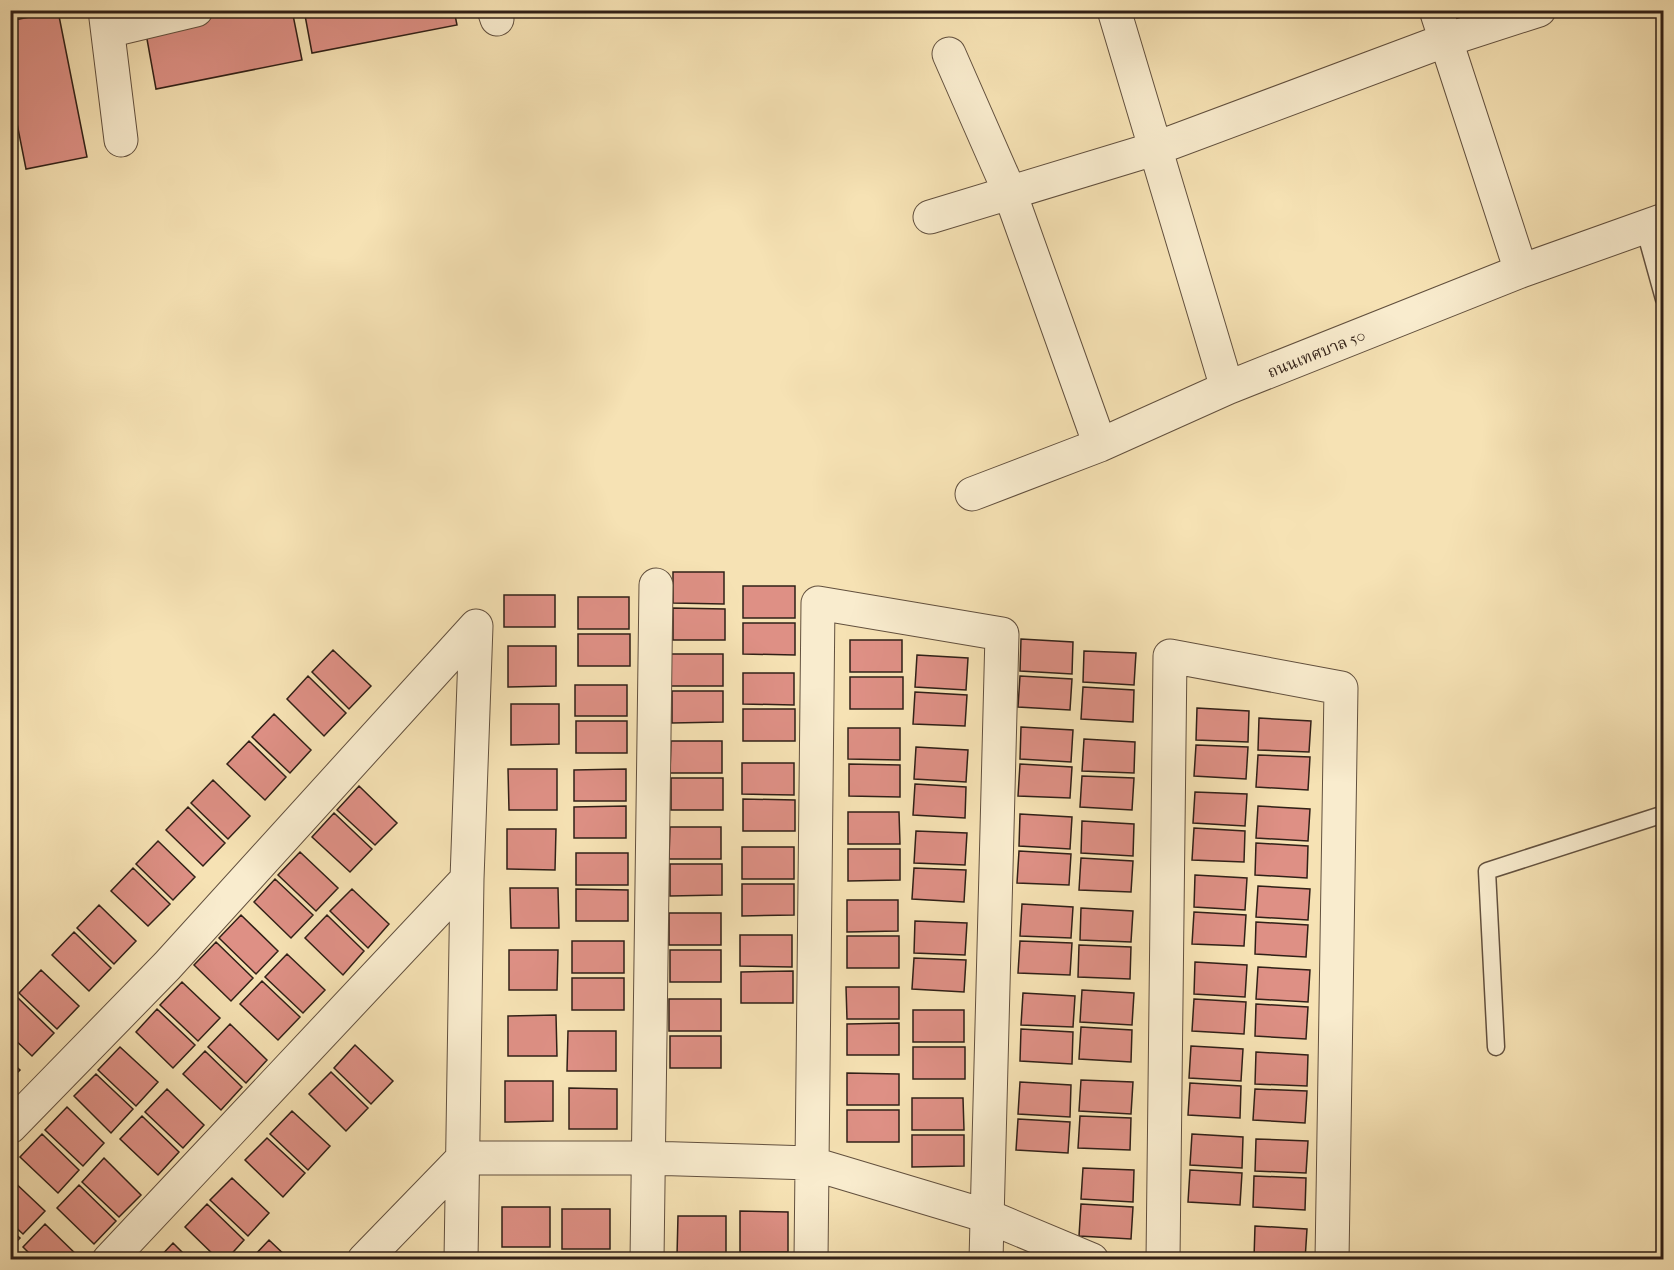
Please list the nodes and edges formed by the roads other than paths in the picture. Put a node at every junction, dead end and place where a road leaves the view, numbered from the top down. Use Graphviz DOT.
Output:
graph roads {
  1 [pos="196,10"];
  2 [pos="1114,10"];
  3 [pos="1539,10"];
  4 [pos="107,21"];
  5 [pos="1441,25"];
  6 [pos="949,54"];
  7 [pos="121,140"];
  8 [pos="1157,148"];
  9 [pos="1010,193"];
  10 [pos="930,217"];
  11 [pos="1654,224"];
  12 [pos="1521,271"];
  13 [pos="1664,299"];
  14 [pos="1227,388"];
  15 [pos="1100,445"];
  16 [pos="972,494"];
  17 [pos="656,585"];
  18 [pos="1664,814"];
  19 [pos="467,879"];
  20 [pos="1496,1047"];
  21 [pos="10,1127"];
  22 [pos="463,1158"];
  23 [pos="647,1158"];
  24 [pos="810,1163"];
  25 [pos="987,1216"];
  26 [pos="109,1260"];
  27 [pos="364,1260"];
  28 [pos="461,1260"];
  29 [pos="646,1260"];
  30 [pos="811,1260"];
  31 [pos="986,1260"];
  32 [pos="1092,1260"];
  33 [pos="1163,1260"];
  34 [pos="1332,1260"];
  1 -- 4 [label="street"];
  2 -- 8 [label="street"];
  3 -- 5 [label="street"];
  4 -- 7 [label="street"];
  5 -- 8 [label="street"];
  5 -- 12 [label="street"];
  6 -- 9 [label="street"];
  8 -- 9 [label="street"];
  8 -- 14 [label="street"];
  9 -- 10 [label="street"];
  9 -- 15 [label="street"];
  11 -- 12 [label="street, ถนนเทศบาล 50"];
  11 -- 13 [label="lane"];
  12 -- 14 [label="street, ถนนเทศบาล 50"];
  14 -- 15 [label="street, ถนนเทศบาล 50"];
  15 -- 16 [label="street, ถนนเทศบาล 50"];
  17 -- 23 [label="street"];
  18 -- 20 [label="lane"];
  19 -- 21 [label="street"];
  19 -- 22 [label="street"];
  19 -- 26 [label="street"];
  22 -- 23 [label="street"];
  22 -- 27 [label="street"];
  22 -- 28 [label="street"];
  23 -- 24 [label="street"];
  23 -- 29 [label="street"];
  24 -- 25 [label="street"];
  24 -- 25 [label="street"];
  24 -- 30 [label="street"];
  25 -- 31 [label="street"];
  25 -- 32 [label="street"];
  33 -- 34 [label="street"];
}
